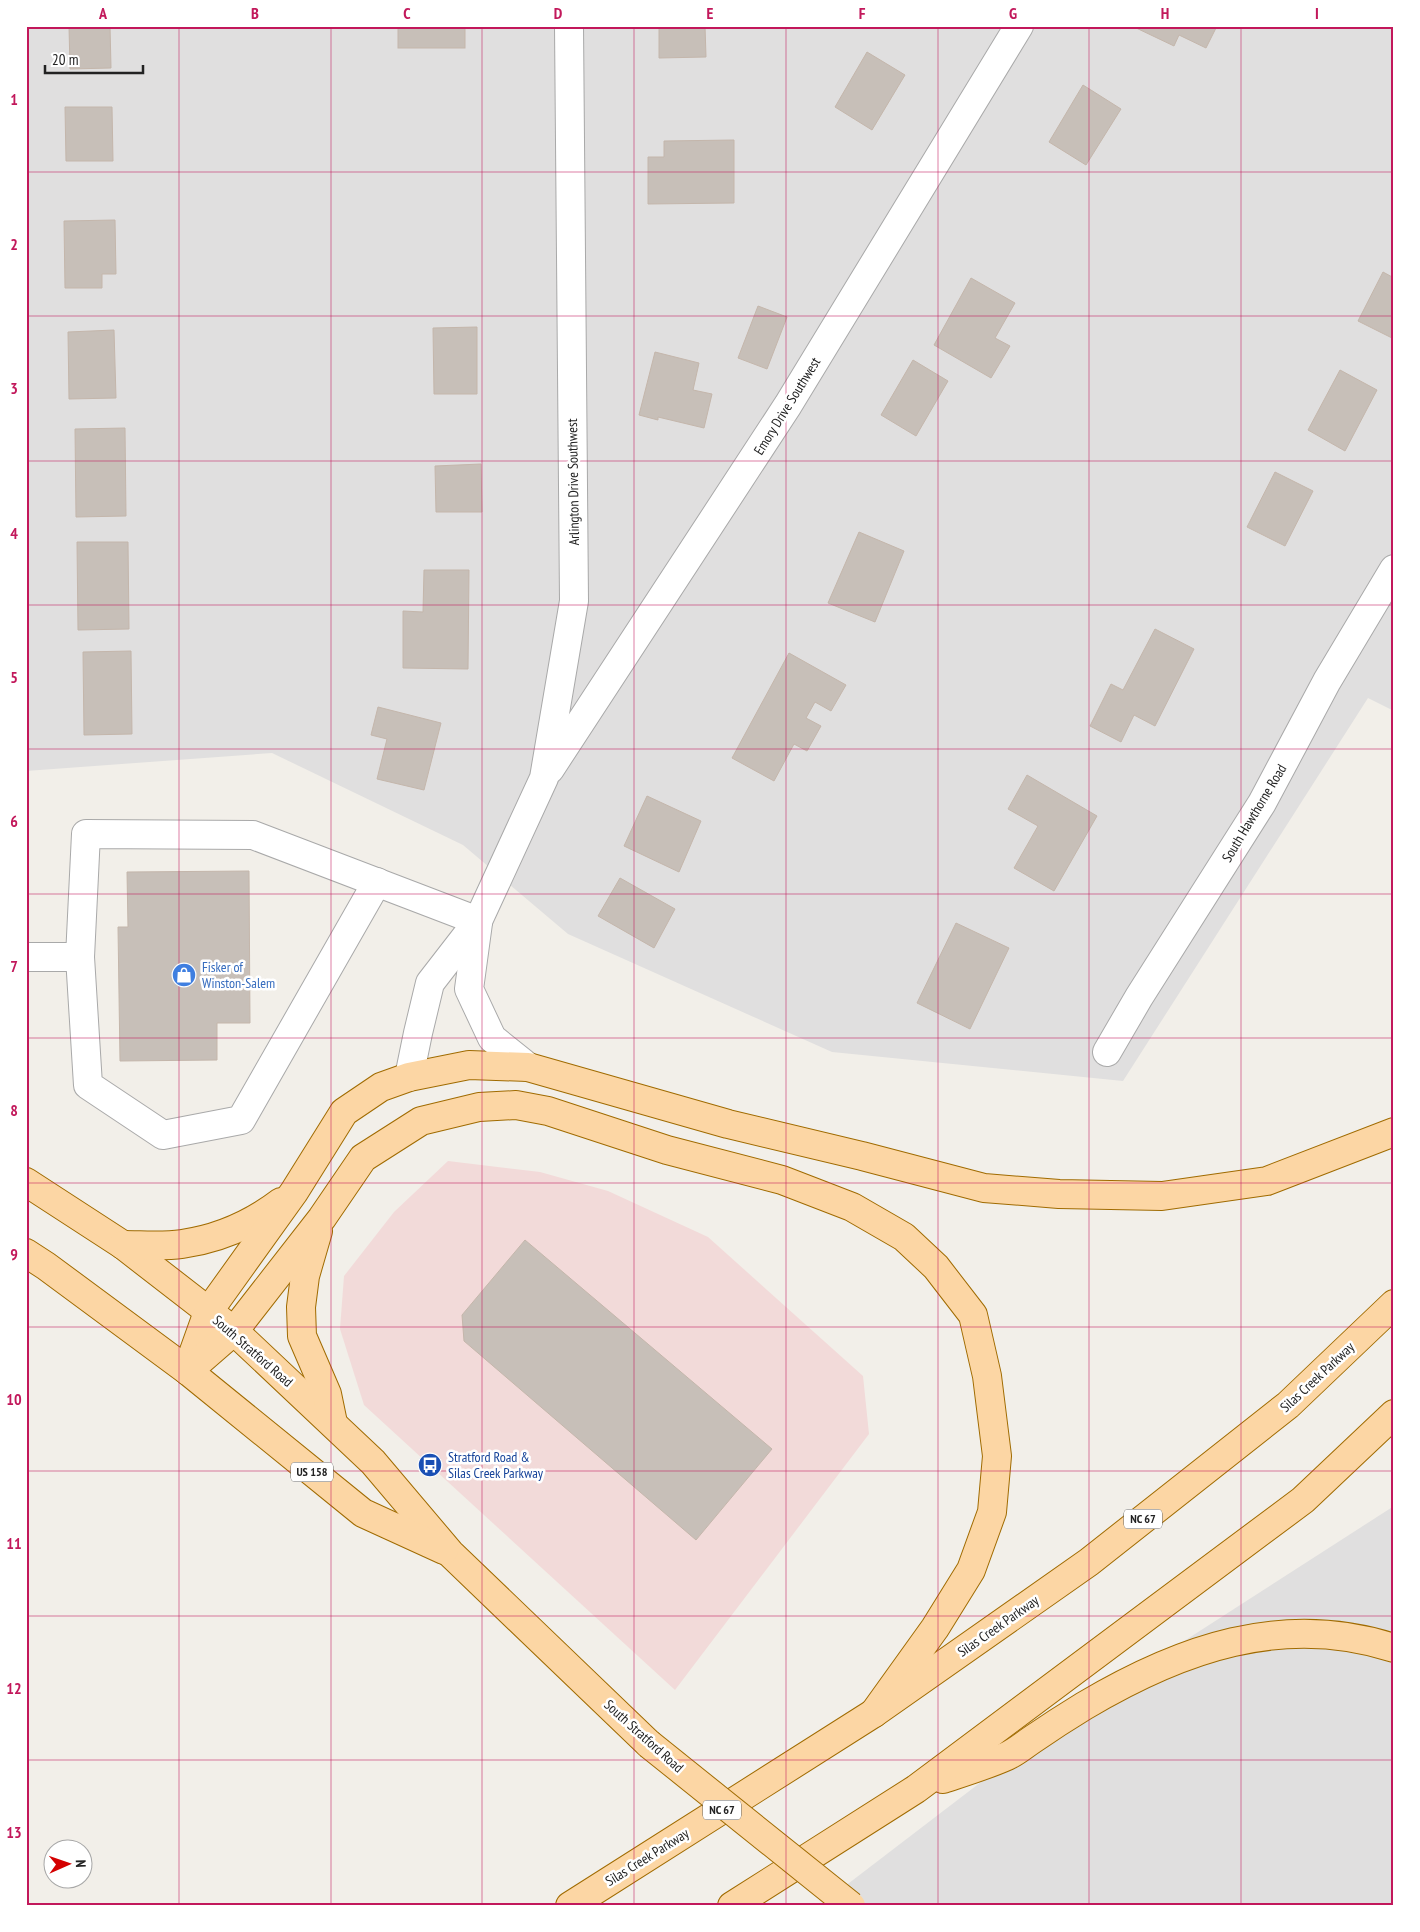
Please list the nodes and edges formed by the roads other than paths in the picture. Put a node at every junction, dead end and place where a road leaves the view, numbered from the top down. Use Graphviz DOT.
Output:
graph roads {
  1 [pos="569,26"];
  2 [pos="1019,26"];
  3 [pos="1394,569"];
  4 [pos="544,778"];
  5 [pos="377,882"];
  6 [pos="478,921"];
  7 [pos="80,956"];
  8 [pos="26,957"];
  9 [pos="1107,1052"];
  10 [pos="528,1067"];
  11 [pos="409,1077"];
  12 [pos="1394,1132"];
  13 [pos="26,1182"];
  14 [pos="294,1192"];
  15 [pos="322,1218"];
  16 [pos="123,1245"];
  17 [pos="26,1253"];
  18 [pos="1394,1304"];
  19 [pos="208,1312"];
  20 [pos="234,1331"];
  21 [pos="188,1371"];
  22 [pos="1394,1414"];
  23 [pos="333,1423"];
  24 [pos="450,1553"];
  25 [pos="1394,1648"];
  26 [pos="874,1713"];
  27 [pos="916,1789"];
  28 [pos="570,1906"];
  29 [pos="732,1906"];
  30 [pos="851,1906"];
  1 -- 4 [label="street, Arlington Drive Southwest"];
  2 -- 4 [label="street, Emory Drive Southwest"];
  3 -- 9 [label="street, South Hawthorne Road"];
  4 -- 6 [label="street, Arlington Drive Southwest"];
  5 -- 6 [label="street"];
  5 -- 7 [label="street"];
  5 -- 7 [label="street"];
  6 -- 10 [label="street, Arlington Drive Southwest"];
  6 -- 11 [label="street, Arlington Drive Southwest"];
  7 -- 8 [label="street"];
  10 -- 11 [label="main road"];
  10 -- 12 [label="main road"];
  11 -- 14 [label="main road"];
  13 -- 16 [label="main road, South Stratford Road / US 158"];
  14 -- 16 [label="main road"];
  14 -- 19 [label="main road"];
  15 -- 20 [label="main road"];
  15 -- 23 [label="main road"];
  15 -- 26 [label="main road"];
  16 -- 19 [label="main road, South Stratford Road / US 158"];
  17 -- 21 [label="main road, South Stratford Road / US 158"];
  18 -- 26 [label="main road, Silas Creek Parkway / NC 67"];
  19 -- 20 [label="main road, South Stratford Road / US 158"];
  19 -- 21 [label="main road"];
  20 -- 21 [label="main road"];
  20 -- 23 [label="main road, South Stratford Road / US 158"];
  21 -- 24 [label="main road, South Stratford Road / US 158"];
  22 -- 27 [label="main road"];
  23 -- 24 [label="main road, South Stratford Road / US 158"];
  24 -- 30 [label="main road, South Stratford Road / US 158, bridge"];
  25 -- 27 [label="main road"];
  26 -- 28 [label="main road, Silas Creek Parkway / NC 67"];
  27 -- 29 [label="main road"];
}
